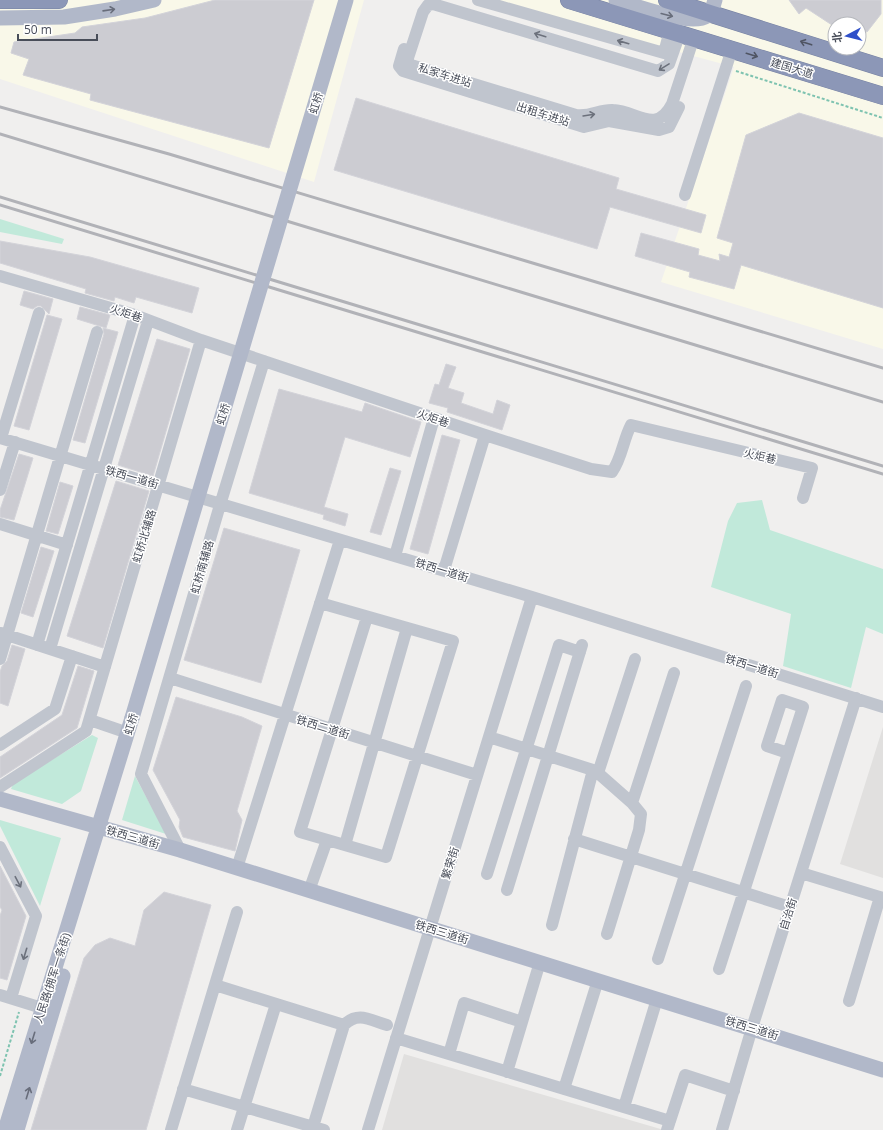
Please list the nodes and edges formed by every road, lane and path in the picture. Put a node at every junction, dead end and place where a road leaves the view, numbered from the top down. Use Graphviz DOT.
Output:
graph roads {
  1 [pos="0,0"];
  2 [pos="59,0"];
  3 [pos="154,0"];
  4 [pos="346,0"];
  5 [pos="420,0"];
  6 [pos="478,0"];
  7 [pos="569,0"];
  8 [pos="616,0"];
  9 [pos="667,0"];
  10 [pos="712,6"];
  11 [pos="0,18"];
  12 [pos="686,35"];
  13 [pos="732,49"];
  14 [pos="726,68"];
  15 [pos="883,68"];
  16 [pos="883,96"];
  17 [pos="883,118"];
  18 [pos="685,195"];
  19 [pos="0,276"];
  20 [pos="39,313"];
  21 [pos="134,315"];
  22 [pos="148,321"];
  23 [pos="97,332"];
  24 [pos="201,340"];
  25 [pos="264,361"];
  26 [pos="434,418"];
  27 [pos="484,435"];
  28 [pos="1,438"];
  29 [pos="15,442"];
  30 [pos="60,456"];
  31 [pos="91,465"];
  32 [pos="105,469"];
  33 [pos="160,484"];
  34 [pos="0,490"];
  35 [pos="803,498"];
  36 [pos="220,505"];
  37 [pos="0,524"];
  38 [pos="37,536"];
  39 [pos="340,540"];
  40 [pos="67,545"];
  41 [pos="395,556"];
  42 [pos="444,570"];
  43 [pos="532,597"];
  44 [pos="320,603"];
  45 [pos="367,617"];
  46 [pos="407,628"];
  47 [pos="4,633"];
  48 [pos="37,645"];
  49 [pos="50,649"];
  50 [pos="72,656"];
  51 [pos="0,659"];
  52 [pos="634,659"];
  53 [pos="105,667"];
  54 [pos="674,673"];
  55 [pos="170,678"];
  56 [pos="746,686"];
  57 [pos="856,698"];
  58 [pos="883,707"];
  59 [pos="285,715"];
  60 [pos="90,720"];
  61 [pos="330,729"];
  62 [pos="128,733"];
  63 [pos="489,737"];
  64 [pos="373,743"];
  65 [pos="0,745"];
  66 [pos="526,749"];
  67 [pos="788,753"];
  68 [pos="417,756"];
  69 [pos="549,756"];
  70 [pos="596,771"];
  71 [pos="477,775"];
  72 [pos="0,787"];
  73 [pos="0,799"];
  74 [pos="632,804"];
  75 [pos="103,828"];
  76 [pos="574,839"];
  77 [pos="327,840"];
  78 [pos="345,845"];
  79 [pos="0,847"];
  80 [pos="180,850"];
  81 [pos="631,857"];
  82 [pos="237,868"];
  83 [pos="801,873"];
  84 [pos="487,874"];
  85 [pos="685,874"];
  86 [pos="507,890"];
  87 [pos="309,891"];
  88 [pos="744,892"];
  89 [pos="882,898"];
  90 [pos="790,907"];
  91 [pos="237,912"];
  92 [pos="552,925"];
  93 [pos="430,928"];
  94 [pos="607,934"];
  95 [pos="658,959"];
  96 [pos="540,962"];
  97 [pos="719,969"];
  98 [pos="598,980"];
  99 [pos="214,985"];
  100 [pos="11,998"];
  101 [pos="657,998"];
  102 [pos="849,1001"];
  103 [pos="276,1004"];
  104 [pos="42,1008"];
  105 [pos="522,1022"];
  106 [pos="344,1025"];
  107 [pos="388,1025"];
  108 [pos="752,1028"];
  109 [pos="396,1038"];
  110 [pos="449,1054"];
  111 [pos="883,1070"];
  112 [pos="507,1072"];
  113 [pos="0,1076"];
  114 [pos="183,1089"];
  115 [pos="564,1089"];
  116 [pos="734,1091"];
  117 [pos="245,1106"];
  118 [pos="624,1107"];
  119 [pos="668,1126"];
  120 [pos="316,1129"];
  121 [pos="5,1130"];
  122 [pos="17,1130"];
  123 [pos="171,1130"];
  124 [pos="237,1130"];
  125 [pos="368,1130"];
  126 [pos="722,1130"];
  1 -- 2 [label="highway"];
  11 -- 3 [label="main road, one-way"];
  4 -- 62 [label="main road, 虹桥, bridge"];
  5 -- 12 [label="street, 出租车进站"];
  12 -- 6 [label="street, one-way"];
  7 -- 12 [label="highway, 建国大道"];
  8 -- 10 [label="main road, one-way"];
  9 -- 10 [label="highway"];
  15 -- 10 [label="highway, one-way"];
  12 -- 12 [label="street, 私家车进站, one-way"];
  12 -- 13 [label="highway, 建国大道"];
  13 -- 14 [label="street"];
  13 -- 16 [label="highway, 建国大道, one-way"];
  14 -- 17 [label="path"];
  14 -- 18 [label="street"];
  19 -- 21 [label="street, 火炬巷"];
  20 -- 28 [label="street"];
  21 -- 22 [label="street, 火炬巷"];
  21 -- 31 [label="street"];
  22 -- 24 [label="street, 火炬巷"];
  22 -- 32 [label="street"];
  23 -- 30 [label="street"];
  24 -- 25 [label="street, 火炬巷"];
  24 -- 33 [label="street, 虹桥北辅路"];
  25 -- 26 [label="street, 火炬巷"];
  25 -- 36 [label="street, 虹桥南辅路"];
  26 -- 27 [label="street, 火炬巷"];
  26 -- 41 [label="street"];
  27 -- 35 [label="street, 火炬巷"];
  27 -- 42 [label="street"];
  28 -- 29 [label="street, 铁西一道街"];
  29 -- 30 [label="street, 铁西一道街"];
  29 -- 34 [label="street"];
  30 -- 31 [label="street, 铁西一道街"];
  30 -- 38 [label="street"];
  31 -- 32 [label="street, 铁西一道街"];
  31 -- 40 [label="street"];
  32 -- 33 [label="street, 铁西一道街"];
  32 -- 49 [label="street"];
  33 -- 36 [label="street, 铁西一道街"];
  33 -- 53 [label="street, 虹桥北辅路"];
  36 -- 39 [label="street, 铁西一道街"];
  36 -- 55 [label="street, 虹桥南辅路"];
  37 -- 38 [label="street"];
  38 -- 40 [label="street"];
  38 -- 47 [label="street"];
  39 -- 41 [label="street, 铁西一道街"];
  39 -- 44 [label="street"];
  40 -- 48 [label="street"];
  41 -- 42 [label="street, 铁西一道街"];
  42 -- 43 [label="street, 铁西一道街"];
  43 -- 57 [label="street, 铁西一道街"];
  43 -- 63 [label="street, 繁荣街"];
  44 -- 45 [label="street"];
  44 -- 59 [label="street"];
  45 -- 46 [label="street"];
  45 -- 61 [label="street"];
  46 -- 64 [label="street"];
  46 -- 68 [label="street"];
  47 -- 48 [label="street"];
  47 -- 51 [label="street"];
  48 -- 49 [label="street"];
  49 -- 50 [label="street"];
  50 -- 53 [label="street"];
  50 -- 65 [label="street"];
  52 -- 70 [label="street"];
  53 -- 60 [label="street, 虹桥北辅路"];
  54 -- 74 [label="street"];
  55 -- 59 [label="street, 铁西二道街"];
  55 -- 80 [label="street, 虹桥南辅路"];
  56 -- 85 [label="street"];
  57 -- 58 [label="street, 铁西一道街"];
  57 -- 83 [label="street, 自治街"];
  59 -- 61 [label="street, 铁西二道街"];
  59 -- 82 [label="street"];
  60 -- 62 [label="street"];
  60 -- 72 [label="street, 虹桥北辅路"];
  61 -- 64 [label="street, 铁西二道街"];
  61 -- 77 [label="street"];
  62 -- 75 [label="main road, 虹桥"];
  63 -- 66 [label="street"];
  63 -- 71 [label="street, 繁荣街"];
  64 -- 68 [label="street, 铁西二道街"];
  64 -- 78 [label="street"];
  66 -- 69 [label="street"];
  66 -- 69 [label="street"];
  66 -- 84 [label="street"];
  67 -- 88 [label="street"];
  68 -- 71 [label="street, 铁西二道街"];
  68 -- 78 [label="street"];
  69 -- 70 [label="street"];
  69 -- 86 [label="street"];
  70 -- 74 [label="street"];
  70 -- 76 [label="street"];
  71 -- 93 [label="street, 繁荣街"];
  73 -- 75 [label="main road, 铁西三道街"];
  74 -- 81 [label="street"];
  75 -- 80 [label="main road, 铁西三道街"];
  75 -- 104 [label="main road, 人民路(拥军一条街)"];
  122 -- 75 [label="main road, one-way"];
  76 -- 81 [label="street"];
  76 -- 92 [label="street"];
  77 -- 78 [label="street"];
  77 -- 87 [label="street"];
  79 -- 100 [label="street, one-way"];
  80 -- 82 [label="main road, 铁西三道街"];
  81 -- 85 [label="street"];
  81 -- 94 [label="street"];
  82 -- 87 [label="main road, 铁西三道街"];
  83 -- 89 [label="street"];
  83 -- 90 [label="street, 自治街"];
  85 -- 88 [label="street"];
  85 -- 95 [label="street"];
  87 -- 93 [label="main road, 铁西三道街"];
  88 -- 90 [label="street"];
  88 -- 97 [label="street"];
  89 -- 102 [label="street"];
  90 -- 108 [label="street, 自治街"];
  91 -- 99 [label="street"];
  93 -- 96 [label="main road, 铁西三道街"];
  93 -- 109 [label="street, 繁荣街"];
  96 -- 98 [label="main road, 铁西三道街"];
  96 -- 105 [label="street"];
  98 -- 101 [label="main road, 铁西三道街"];
  98 -- 115 [label="street"];
  99 -- 103 [label="street"];
  99 -- 114 [label="street"];
  100 -- 104 [label="street"];
  100 -- 113 [label="path"];
  101 -- 108 [label="main road, 铁西三道街"];
  101 -- 118 [label="street"];
  103 -- 106 [label="street"];
  103 -- 117 [label="street"];
  104 -- 121 [label="main road, 人民路(拥军一条街), one-way"];
  105 -- 110 [label="street"];
  105 -- 112 [label="street"];
  106 -- 107 [label="street"];
  106 -- 120 [label="street"];
  108 -- 111 [label="main road, 铁西三道街"];
  108 -- 116 [label="street, 自治街"];
  109 -- 110 [label="street"];
  109 -- 125 [label="street, 繁荣街"];
  110 -- 112 [label="street"];
  112 -- 115 [label="street"];
  114 -- 117 [label="street"];
  114 -- 123 [label="street"];
  115 -- 118 [label="street"];
  116 -- 119 [label="street"];
  116 -- 126 [label="street, 自治街"];
  117 -- 120 [label="street"];
  117 -- 124 [label="street"];
  118 -- 119 [label="street"];
}
